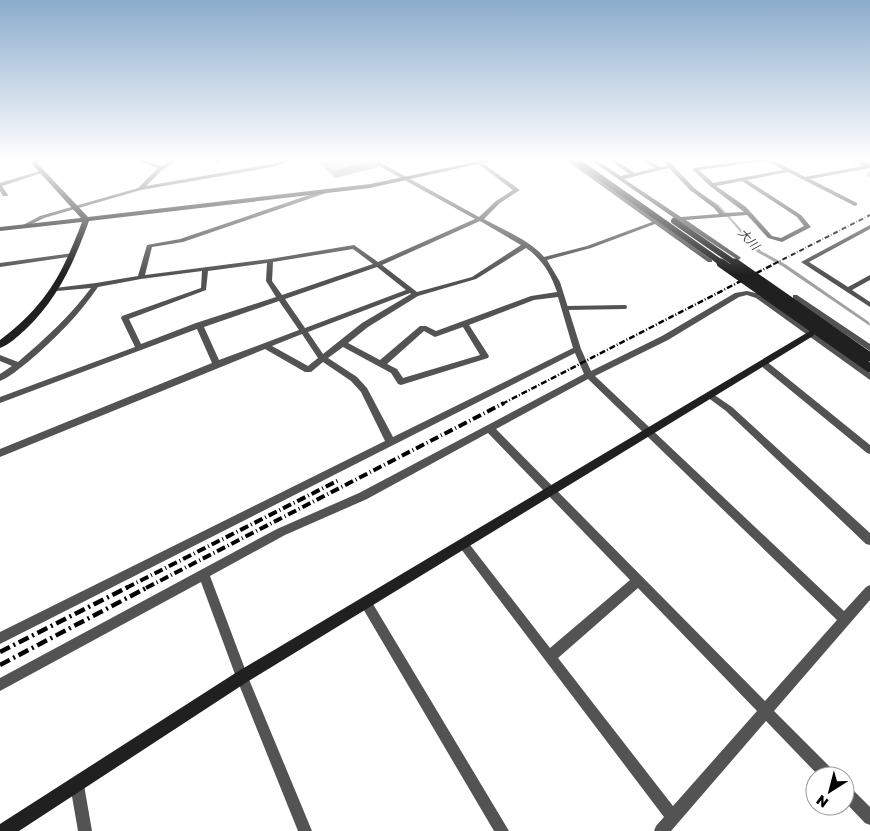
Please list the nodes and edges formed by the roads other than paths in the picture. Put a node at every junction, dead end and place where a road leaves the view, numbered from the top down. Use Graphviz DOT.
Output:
graph roads {
  1 [pos="66,197"];
  2 [pos="112,197"];
  3 [pos="277,197"];
  4 [pos="310,197"];
  5 [pos="438,197"];
  6 [pos="506,197"];
  7 [pos="621,197"];
  8 [pos="632,197"];
  9 [pos="635,197"];
  10 [pos="647,197"];
  11 [pos="702,197"];
  12 [pos="728,197"];
  13 [pos="770,197"];
  14 [pos="841,197"];
  15 [pos="855,204"];
  16 [pos="76,207"];
  17 [pos="749,213"];
  18 [pos="725,214"];
  19 [pos="86,219"];
  20 [pos="480,219"];
  21 [pos="679,219"];
  22 [pos="656,222"];
  23 [pos="24,226"];
  24 [pos="870,227"];
  25 [pos="0,229"];
  26 [pos="526,245"];
  27 [pos="73,255"];
  28 [pos="738,258"];
  29 [pos="543,260"];
  30 [pos="270,261"];
  31 [pos="710,261"];
  32 [pos="2,265"];
  33 [pos="377,265"];
  34 [pos="205,269"];
  35 [pos="0,272"];
  36 [pos="141,277"];
  37 [pos="870,277"];
  38 [pos="96,285"];
  39 [pos="57,289"];
  40 [pos="848,290"];
  41 [pos="414,292"];
  42 [pos="561,294"];
  43 [pos="795,297"];
  44 [pos="282,298"];
  45 [pos="870,305"];
  46 [pos="625,307"];
  47 [pos="566,308"];
  48 [pos="465,324"];
  49 [pos="199,326"];
  50 [pos="304,331"];
  51 [pos="810,334"];
  52 [pos="342,343"];
  53 [pos="0,345"];
  54 [pos="266,346"];
  55 [pos="140,348"];
  56 [pos="870,348"];
  57 [pos="577,349"];
  58 [pos="870,357"];
  59 [pos="0,358"];
  60 [pos="322,358"];
  61 [pos="763,363"];
  62 [pos="216,364"];
  63 [pos="381,364"];
  64 [pos="19,365"];
  65 [pos="870,368"];
  66 [pos="589,375"];
  67 [pos="870,377"];
  68 [pos="0,378"];
  69 [pos="710,395"];
  70 [pos="0,400"];
  71 [pos="490,429"];
  72 [pos="649,431"];
  73 [pos="391,443"];
  74 [pos="870,450"];
  75 [pos="0,453"];
  76 [pos="550,491"];
  77 [pos="870,540"];
  78 [pos="463,545"];
  79 [pos="204,575"];
  80 [pos="638,580"];
  81 [pos="870,591"];
  82 [pos="366,603"];
  83 [pos="845,620"];
  84 [pos="0,638"];
  85 [pos="550,657"];
  86 [pos="242,677"];
  87 [pos="0,685"];
  88 [pos="765,711"];
  89 [pos="819,766"];
  90 [pos="77,785"];
  91 [pos="855,802"];
  92 [pos="673,817"];
  93 [pos="870,818"];
  94 [pos="4,831"];
  95 [pos="85,831"];
  96 [pos="305,831"];
  97 [pos="502,831"];
  98 [pos="661,831"];
  1 -- 16 [label="street"];
  2 -- 16 [label="street"];
  3 -- 19 [label="street"];
  4 -- 36 [label="street"];
  5 -- 20 [label="street"];
  6 -- 20 [label="street"];
  7 -- 22 [label="street"];
  8 -- 65 [label="street, bridge"];
  9 -- 58 [label="street, bridge"];
  10 -- 21 [label="street"];
  11 -- 18 [label="street"];
  12 -- 17 [label="street"];
  13 -- 17 [label="street"];
  14 -- 15 [label="street"];
  16 -- 19 [label="street"];
  16 -- 23 [label="street"];
  17 -- 18 [label="street"];
  18 -- 21 [label="street"];
  19 -- 23 [label="street"];
  19 -- 27 [label="street"];
  20 -- 26 [label="street"];
  20 -- 33 [label="street"];
  21 -- 28 [label="street"];
  22 -- 29 [label="street"];
  22 -- 31 [label="street"];
  23 -- 25 [label="street"];
  24 -- 40 [label="street"];
  26 -- 29 [label="street"];
  26 -- 41 [label="street"];
  27 -- 32 [label="street"];
  27 -- 39 [label="street"];
  29 -- 42 [label="street"];
  30 -- 33 [label="street"];
  30 -- 34 [label="street"];
  30 -- 44 [label="street"];
  32 -- 35 [label="street"];
  33 -- 41 [label="street"];
  33 -- 44 [label="street"];
  34 -- 36 [label="street"];
  34 -- 55 [label="street"];
  36 -- 38 [label="street"];
  37 -- 40 [label="street"];
  38 -- 39 [label="street"];
  38 -- 64 [label="street"];
  39 -- 53 [label="street"];
  40 -- 45 [label="street"];
  41 -- 50 [label="street"];
  41 -- 52 [label="street"];
  42 -- 47 [label="street"];
  42 -- 48 [label="street"];
  43 -- 56 [label="street"];
  44 -- 49 [label="street"];
  44 -- 50 [label="street"];
  46 -- 47 [label="lane"];
  47 -- 57 [label="street"];
  48 -- 63 [label="street"];
  48 -- 63 [label="street"];
  49 -- 55 [label="street"];
  49 -- 62 [label="street"];
  50 -- 54 [label="street"];
  50 -- 60 [label="street"];
  51 -- 61 [label="street"];
  51 -- 66 [label="street"];
  51 -- 67 [label="street"];
  52 -- 60 [label="street"];
  52 -- 63 [label="street"];
  54 -- 60 [label="street"];
  54 -- 62 [label="street"];
  55 -- 70 [label="street"];
  57 -- 66 [label="street"];
  57 -- 73 [label="street"];
  59 -- 64 [label="street"];
  60 -- 73 [label="street"];
  61 -- 69 [label="street"];
  61 -- 74 [label="street"];
  62 -- 75 [label="street"];
  64 -- 68 [label="street"];
  66 -- 71 [label="street"];
  66 -- 72 [label="street"];
  69 -- 72 [label="street"];
  69 -- 77 [label="street"];
  71 -- 76 [label="street"];
  71 -- 79 [label="street"];
  72 -- 76 [label="street"];
  72 -- 83 [label="street"];
  73 -- 84 [label="street"];
  76 -- 78 [label="street"];
  76 -- 80 [label="street"];
  78 -- 82 [label="street"];
  78 -- 85 [label="street"];
  79 -- 86 [label="street"];
  79 -- 87 [label="street"];
  80 -- 85 [label="street"];
  80 -- 88 [label="street"];
  81 -- 83 [label="street"];
  82 -- 86 [label="street"];
  82 -- 97 [label="street"];
  83 -- 88 [label="street"];
  85 -- 92 [label="street"];
  86 -- 90 [label="street"];
  86 -- 96 [label="street"];
  88 -- 89 [label="street"];
  88 -- 92 [label="street"];
  90 -- 94 [label="street"];
  90 -- 95 [label="street"];
  91 -- 93 [label="street"];
  92 -- 98 [label="street"];
}
